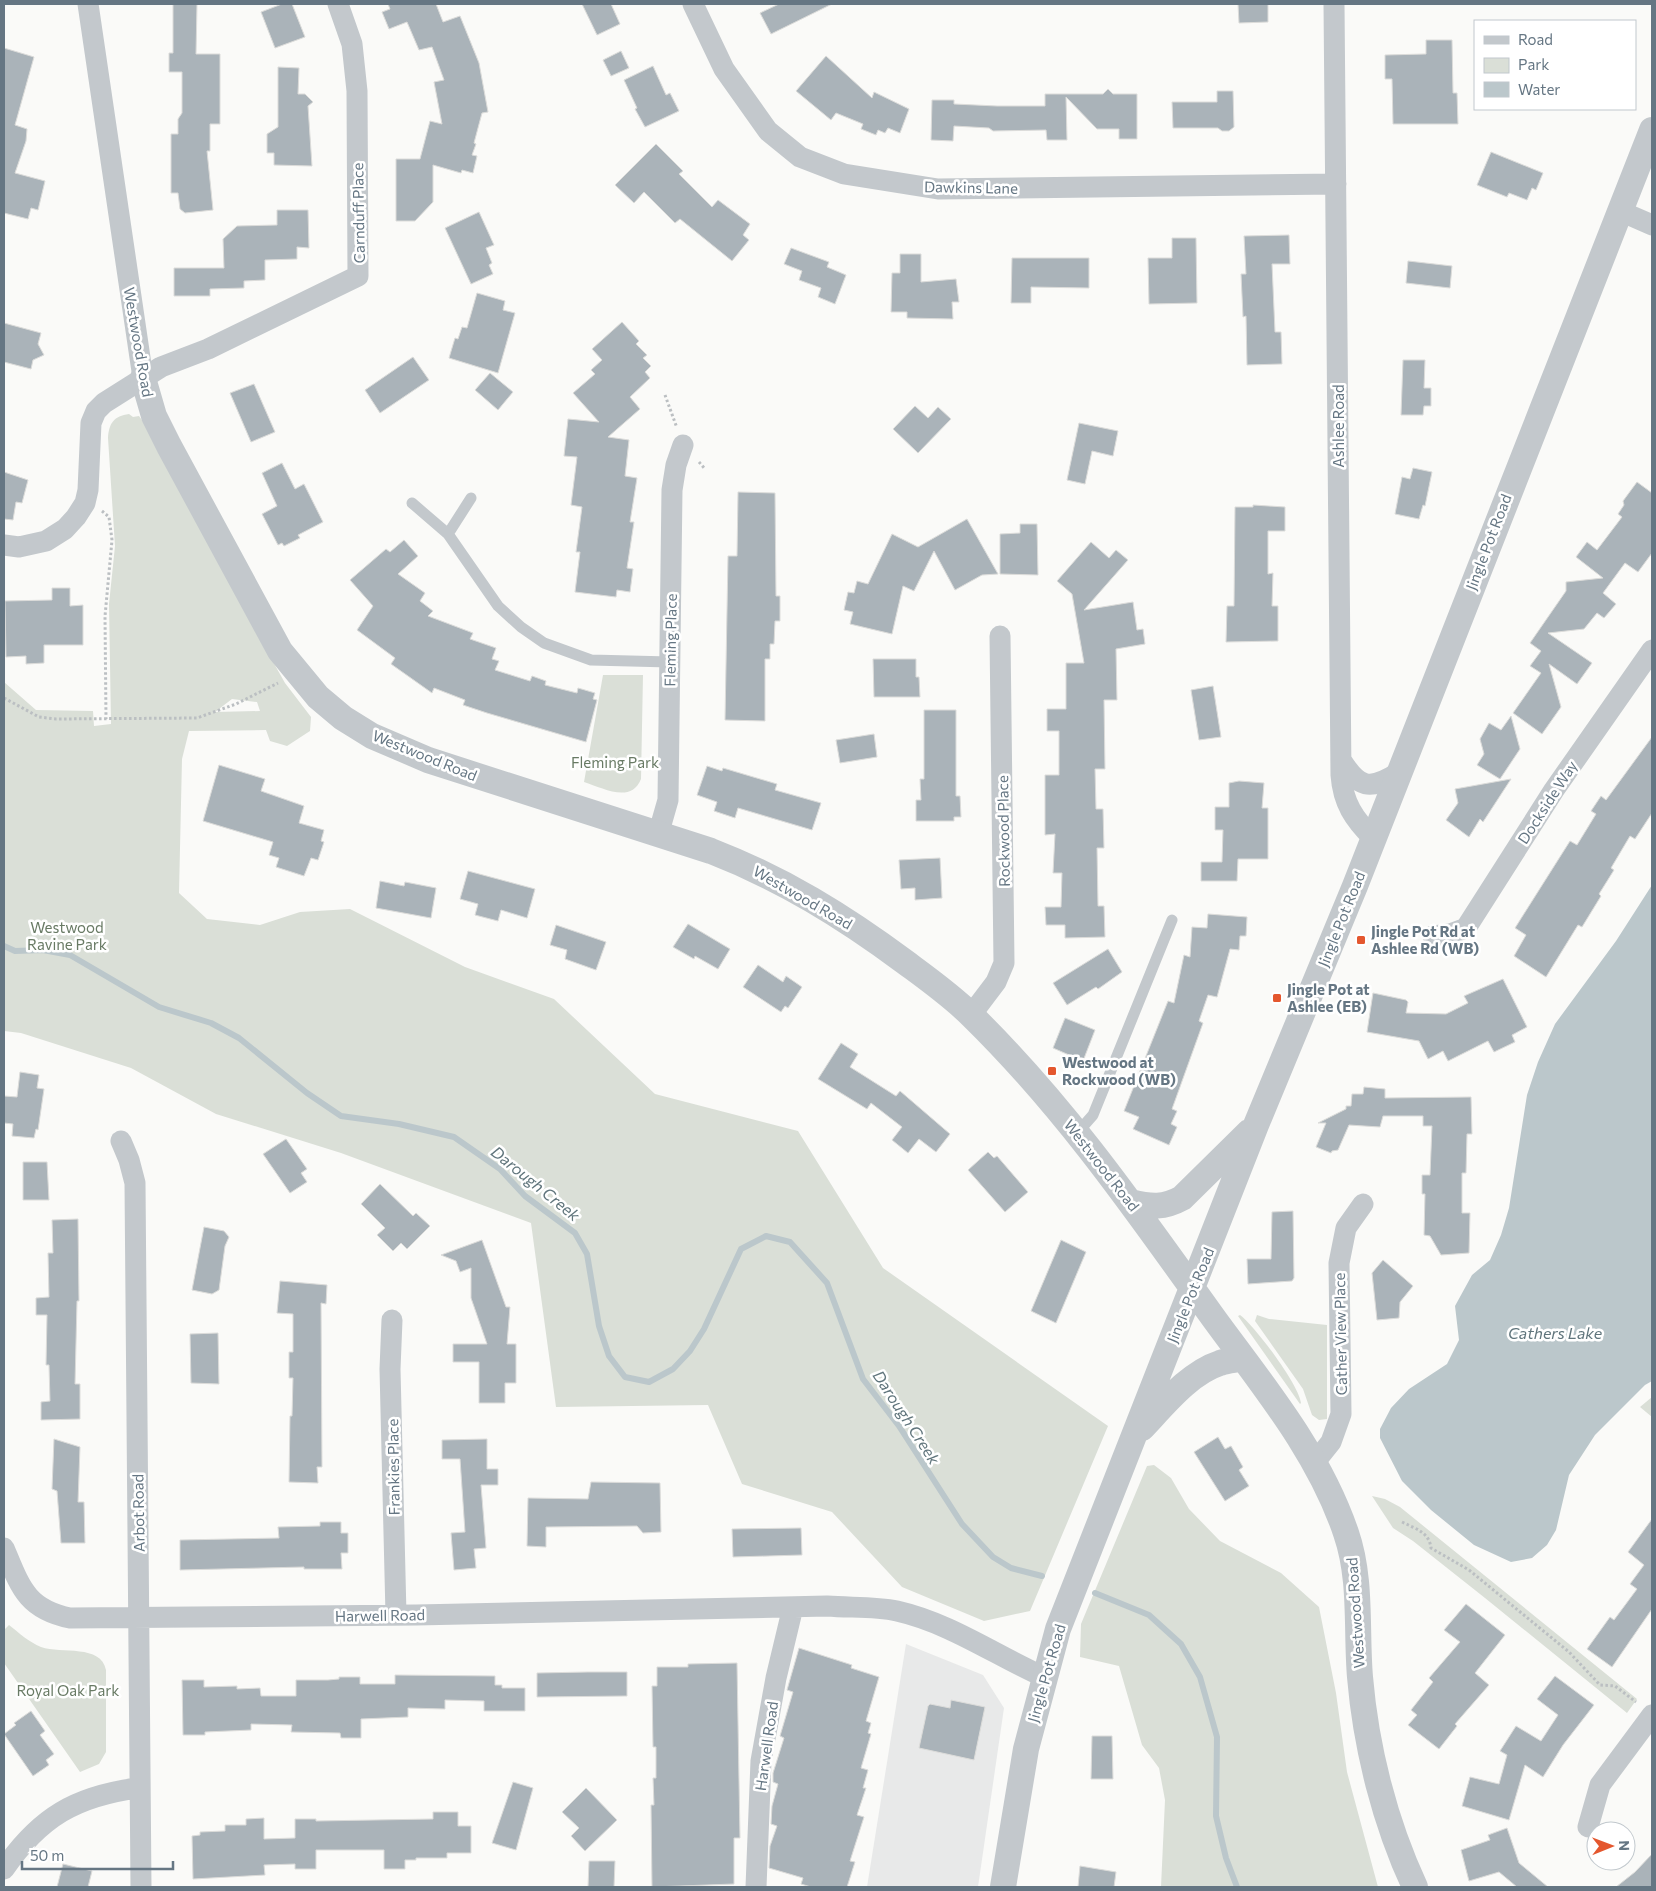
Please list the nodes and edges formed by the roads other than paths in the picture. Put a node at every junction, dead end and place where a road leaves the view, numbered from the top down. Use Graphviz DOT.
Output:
graph roads {
  1 [pos="88,4"];
  2 [pos="338,4"];
  3 [pos="693,4"];
  4 [pos="1334,4"];
  5 [pos="1652,130"];
  6 [pos="1336,184"];
  7 [pos="1620,210"];
  8 [pos="1652,225"];
  9 [pos="143,378"];
  10 [pos="683,446"];
  11 [pos="471,498"];
  12 [pos="412,503"];
  13 [pos="448,534"];
  14 [pos="4,545"];
  15 [pos="1000,636"];
  16 [pos="1652,650"];
  17 [pos="670,662"];
  18 [pos="1341,760"];
  19 [pos="1398,773"];
  20 [pos="658,835"];
  21 [pos="1373,838"];
  22 [pos="1172,920"];
  23 [pos="1433,936"];
  24 [pos="971,1015"];
  25 [pos="1256,1124"];
  26 [pos="1078,1132"];
  27 [pos="121,1141"];
  28 [pos="1132,1202"];
  29 [pos="1363,1204"];
  30 [pos="1192,1287"];
  31 [pos="392,1320"];
  32 [pos="1244,1358"];
  33 [pos="1134,1436"];
  34 [pos="1315,1462"];
  35 [pos="4,1548"];
  36 [pos="793,1608"];
  37 [pos="396,1615"];
  38 [pos="139,1618"];
  39 [pos="1044,1676"];
  40 [pos="1645,1710"];
  41 [pos="138,1788"];
  42 [pos="1590,1821"];
  43 [pos="4,1869"];
  44 [pos="141,1887"];
  45 [pos="756,1887"];
  46 [pos="1003,1887"];
  47 [pos="1415,1887"];
  1 -- 9 [label="street, Westwood Road"];
  2 -- 9 [label="street, Carnduff Place"];
  3 -- 6 [label="street, Dawkins Lane"];
  4 -- 6 [label="street, Ashlee Road"];
  5 -- 7 [label="street, Jingle Pot Road"];
  6 -- 18 [label="street, Ashlee Road"];
  7 -- 8 [label="street"];
  7 -- 19 [label="street, Jingle Pot Road"];
  9 -- 14 [label="street"];
  9 -- 20 [label="street, Westwood Road"];
  10 -- 17 [label="street, Fleming Place"];
  11 -- 13 [label="lane"];
  12 -- 13 [label="lane"];
  13 -- 17 [label="lane"];
  15 -- 24 [label="street, Rockwood Place"];
  16 -- 23 [label="street, Dockside Way"];
  17 -- 20 [label="street, Fleming Place"];
  18 -- 19 [label="street"];
  18 -- 21 [label="street, Ashlee Road"];
  19 -- 21 [label="street, Jingle Pot Road"];
  20 -- 24 [label="street, Westwood Road"];
  21 -- 25 [label="street, Jingle Pot Road"];
  22 -- 26 [label="lane"];
  24 -- 26 [label="street, Westwood Road"];
  25 -- 28 [label="street"];
  25 -- 30 [label="street, Jingle Pot Road"];
  26 -- 28 [label="street, Westwood Road"];
  27 -- 38 [label="street, Arbot Road"];
  28 -- 30 [label="street, Westwood Road"];
  29 -- 34 [label="street, Cather View Place"];
  30 -- 32 [label="street, Westwood Road"];
  30 -- 33 [label="street, Jingle Pot Road"];
  31 -- 37 [label="street, Frankies Place"];
  32 -- 33 [label="street"];
  32 -- 34 [label="street, Westwood Road"];
  33 -- 39 [label="street, Jingle Pot Road"];
  34 -- 47 [label="street, Westwood Road"];
  35 -- 38 [label="street, Harwell Road"];
  36 -- 37 [label="street, Harwell Road"];
  36 -- 39 [label="street, Harwell Road"];
  36 -- 45 [label="street, Harwell Road"];
  37 -- 38 [label="street, Harwell Road"];
  38 -- 41 [label="street, Arbot Road"];
  39 -- 46 [label="street, Jingle Pot Road"];
  40 -- 42 [label="street"];
  41 -- 43 [label="street"];
  41 -- 44 [label="street, Arbot Road"];
}
